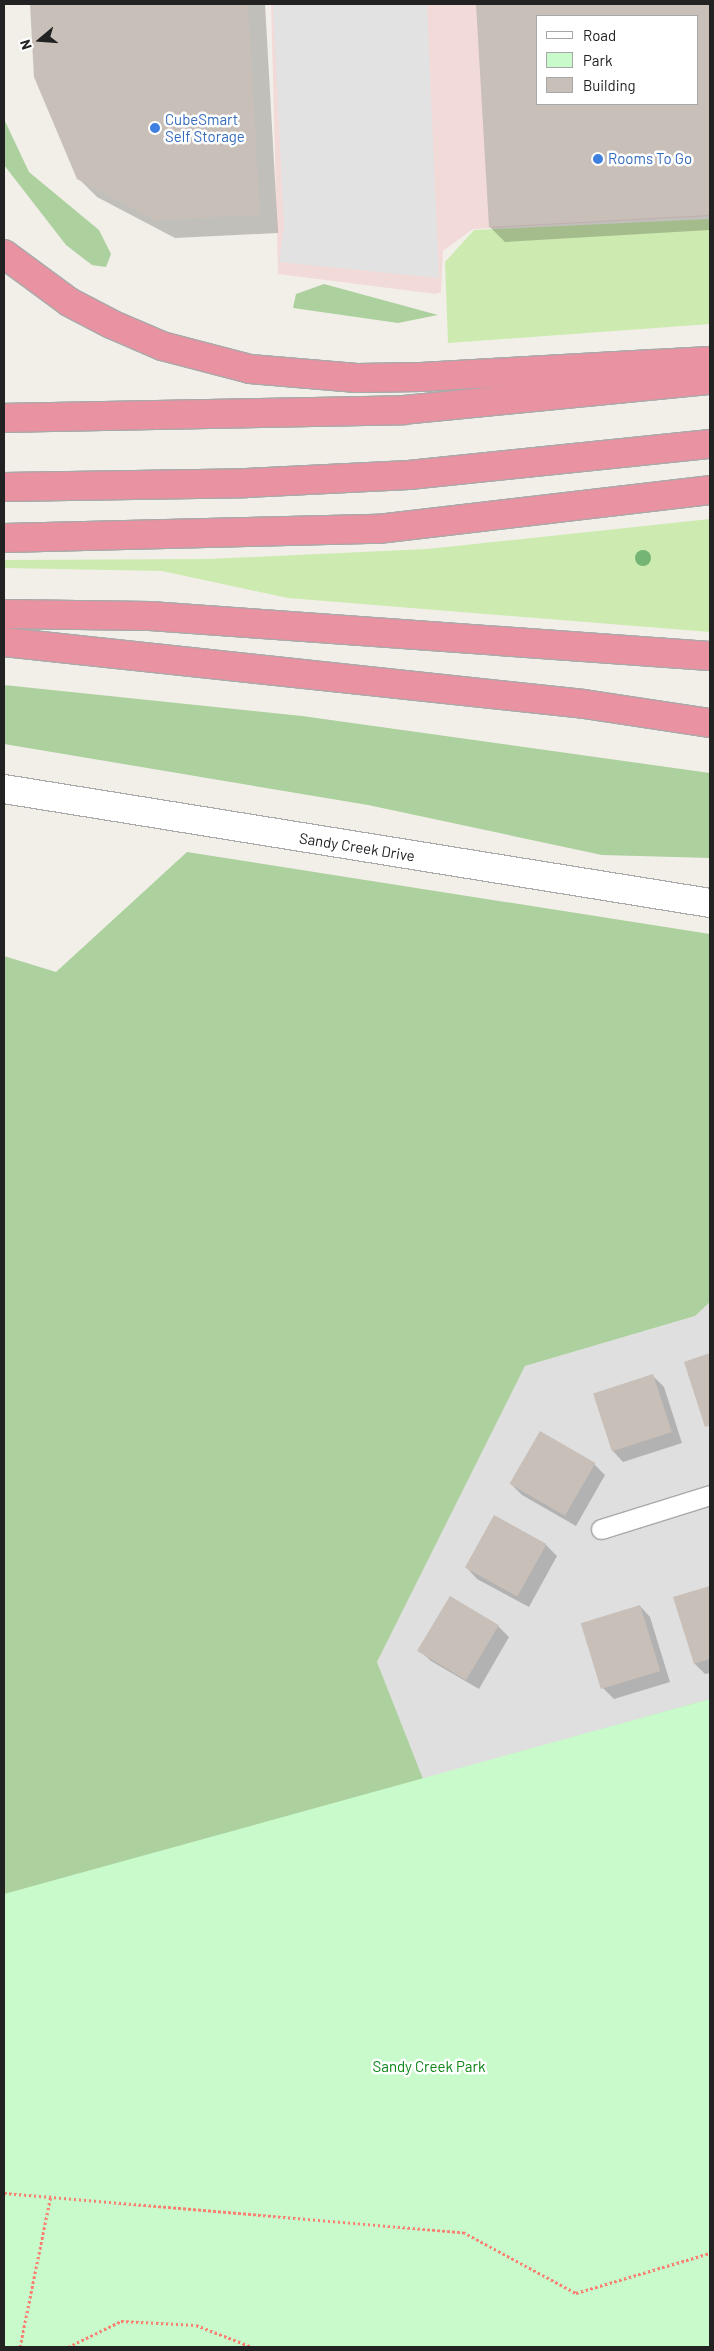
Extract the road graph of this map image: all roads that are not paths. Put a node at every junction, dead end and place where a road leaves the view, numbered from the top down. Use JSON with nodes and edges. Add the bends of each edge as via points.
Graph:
{"nodes":[{"id":1,"x":4,"y":254,"type":"edge"},
{"id":2,"x":710,"y":362,"type":"edge"},
{"id":3,"x":710,"y":380,"type":"edge"},
{"id":4,"x":4,"y":418,"type":"edge"},
{"id":5,"x":710,"y":444,"type":"edge"},
{"id":6,"x":4,"y":488,"type":"edge"},
{"id":7,"x":710,"y":490,"type":"edge"},
{"id":8,"x":4,"y":538,"type":"edge"},
{"id":9,"x":4,"y":614,"type":"edge"},
{"id":10,"x":4,"y":642,"type":"edge"},
{"id":11,"x":710,"y":656,"type":"edge"},
{"id":12,"x":710,"y":723,"type":"edge"},
{"id":13,"x":4,"y":789,"type":"edge"},
{"id":14,"x":710,"y":903,"type":"edge"},
{"id":15,"x":710,"y":1495,"type":"edge"},
{"id":16,"x":601,"y":1529,"type":"dead end"}],
"edges":[{"from":1,"to":2,"type":"highway","via":[[70,302],[111,324],[162,346],[250,369],[357,378]]},
{"from":3,"to":4,"type":"highway","via":[[403,410]]},
{"from":5,"to":6,"type":"highway","via":[[410,475],[246,483]]},
{"from":7,"to":8,"type":"highway","via":[[378,529]]},
{"from":9,"to":11,"type":"highway","via":[[150,616]]},
{"from":10,"to":12,"type":"highway","via":[[574,703]]},
{"from":13,"to":14,"type":"street","name":"Sandy Creek Drive"},
{"from":15,"to":16,"type":"lane"}]}
